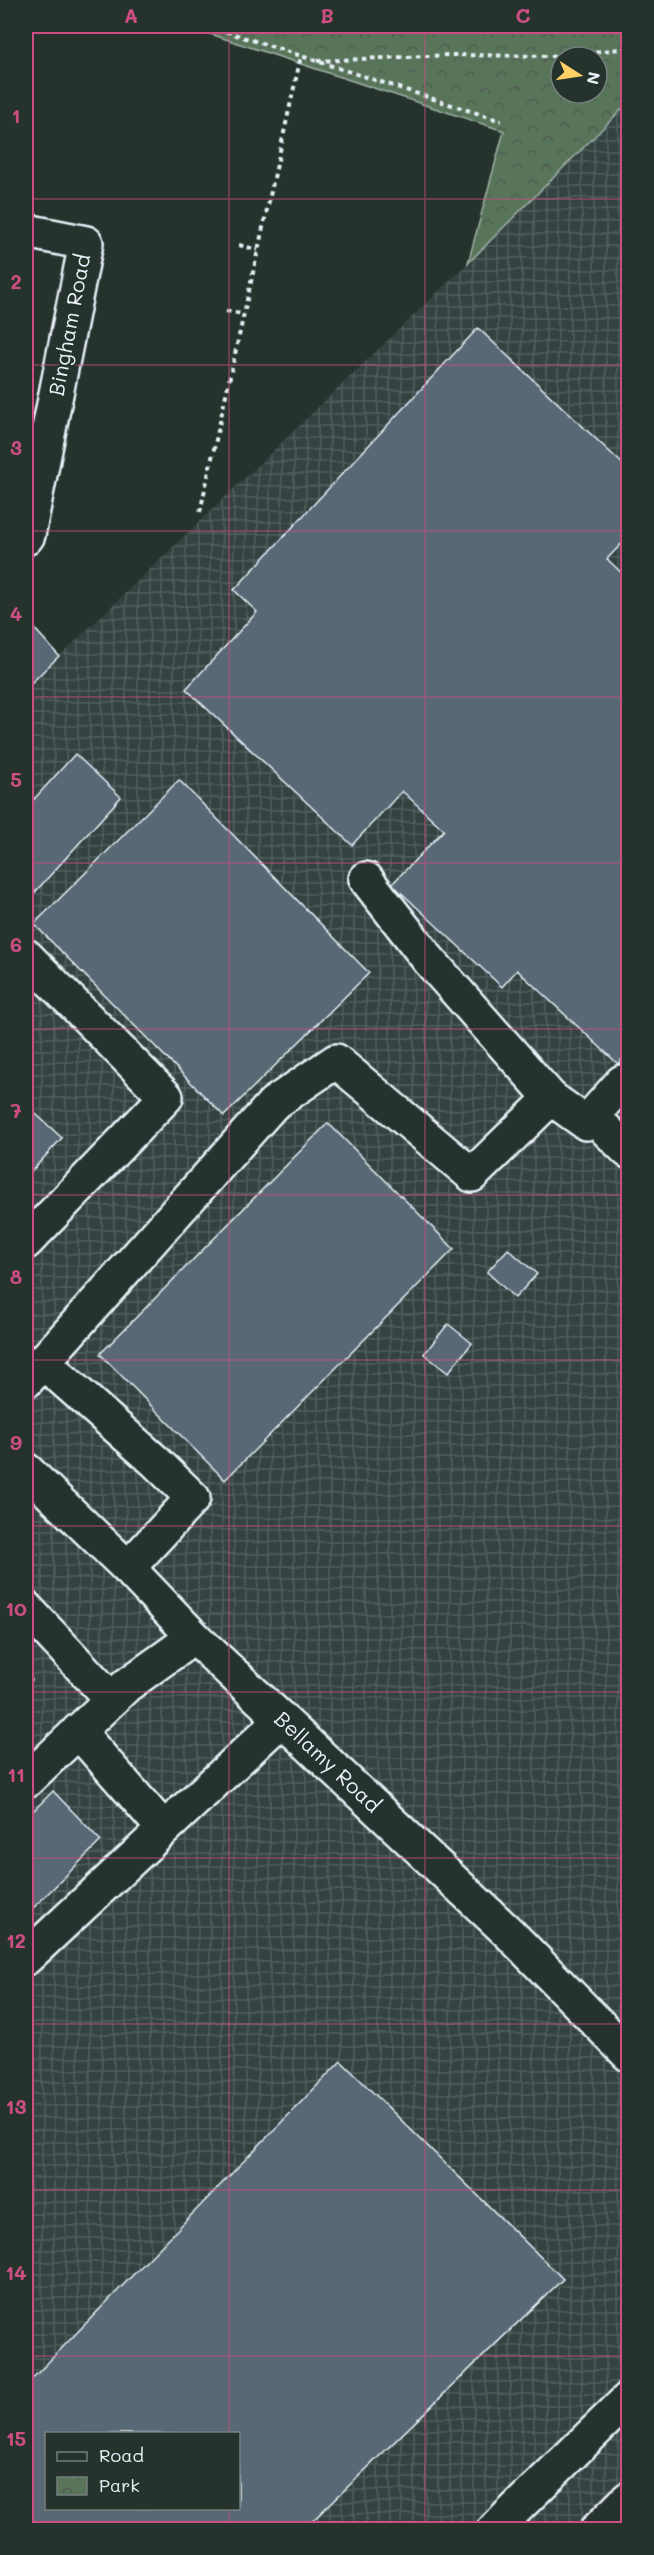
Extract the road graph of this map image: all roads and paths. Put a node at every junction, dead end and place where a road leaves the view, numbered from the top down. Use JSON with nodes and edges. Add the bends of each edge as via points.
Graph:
{"nodes":[{"id":1,"x":209,"y":26,"type":"edge"},
{"id":2,"x":628,"y":48,"type":"edge"},
{"id":3,"x":302,"y":56,"type":"junction"},
{"id":4,"x":317,"y":61,"type":"junction"},
{"id":5,"x":501,"y":122,"type":"dead end"},
{"id":6,"x":26,"y":231,"type":"edge"},
{"id":7,"x":239,"y":245,"type":"dead end"},
{"id":8,"x":258,"y":250,"type":"junction"},
{"id":9,"x":226,"y":311,"type":"dead end"},
{"id":10,"x":244,"y":314,"type":"junction"},
{"id":11,"x":200,"y":512,"type":"dead end"},
{"id":12,"x":26,"y":538,"type":"edge"},
{"id":13,"x":366,"y":879,"type":"dead end"},
{"id":14,"x":26,"y":956,"type":"edge"},
{"id":15,"x":628,"y":1088,"type":"edge"},
{"id":16,"x":551,"y":1098,"type":"junction"},
{"id":17,"x":592,"y":1116,"type":"junction"},
{"id":18,"x":628,"y":1151,"type":"edge"},
{"id":19,"x":26,"y":1242,"type":"edge"},
{"id":20,"x":34,"y":1371,"type":"edge"},
{"id":21,"x":26,"y":1470,"type":"edge"},
{"id":22,"x":128,"y":1568,"type":"junction"},
{"id":23,"x":26,"y":1608,"type":"edge"},
{"id":24,"x":194,"y":1637,"type":"junction"},
{"id":25,"x":111,"y":1699,"type":"junction"},
{"id":26,"x":282,"y":1719,"type":"junction"},
{"id":27,"x":78,"y":1731,"type":"junction"},
{"id":28,"x":26,"y":1782,"type":"edge"},
{"id":29,"x":163,"y":1828,"type":"junction"},
{"id":30,"x":26,"y":1958,"type":"edge"},
{"id":31,"x":628,"y":2054,"type":"edge"},
{"id":32,"x":628,"y":2399,"type":"edge"},
{"id":33,"x":628,"y":2499,"type":"edge"},
{"id":34,"x":494,"y":2529,"type":"edge"},
{"id":35,"x":597,"y":2529,"type":"edge"}],
"edges":[{"from":1,"to":3,"type":"path"},
{"from":2,"to":4,"type":"path","via":[[558,56],[450,55]]},
{"from":3,"to":4,"type":"path"},
{"from":3,"to":8,"type":"path"},
{"from":4,"to":5,"type":"path"},
{"from":6,"to":12,"type":"street","name":"Bingham Road","via":[[86,243]]},
{"from":7,"to":8,"type":"path"},
{"from":8,"to":10,"type":"path"},
{"from":9,"to":10,"type":"path"},
{"from":10,"to":11,"type":"path"},
{"from":13,"to":16,"type":"street","via":[[428,959]]},
{"from":14,"to":19,"type":"street","via":[[166,1097]]},
{"from":15,"to":17,"type":"street","via":[[622,1082]]},
{"from":16,"to":17,"type":"street","via":[[586,1123]]},
{"from":16,"to":20,"type":"street","via":[[472,1175],[336,1061],[273,1104]]},
{"from":17,"to":18,"type":"street"},
{"from":20,"to":22,"type":"street","via":[[155,1461],[193,1498]]},
{"from":21,"to":22,"type":"street","name":"Bellamy Road"},
{"from":22,"to":24,"type":"street","name":"Bellamy Road"},
{"from":23,"to":25,"type":"street"},
{"from":24,"to":25,"type":"street"},
{"from":24,"to":26,"type":"street","name":"Bellamy Road"},
{"from":25,"to":27,"type":"street"},
{"from":26,"to":29,"type":"street"},
{"from":26,"to":31,"type":"street","name":"Bellamy Road","via":[[510,1935]]},
{"from":27,"to":28,"type":"street"},
{"from":27,"to":29,"type":"street"},
{"from":29,"to":30,"type":"street"},
{"from":32,"to":34,"type":"street"},
{"from":33,"to":35,"type":"street"}]}
